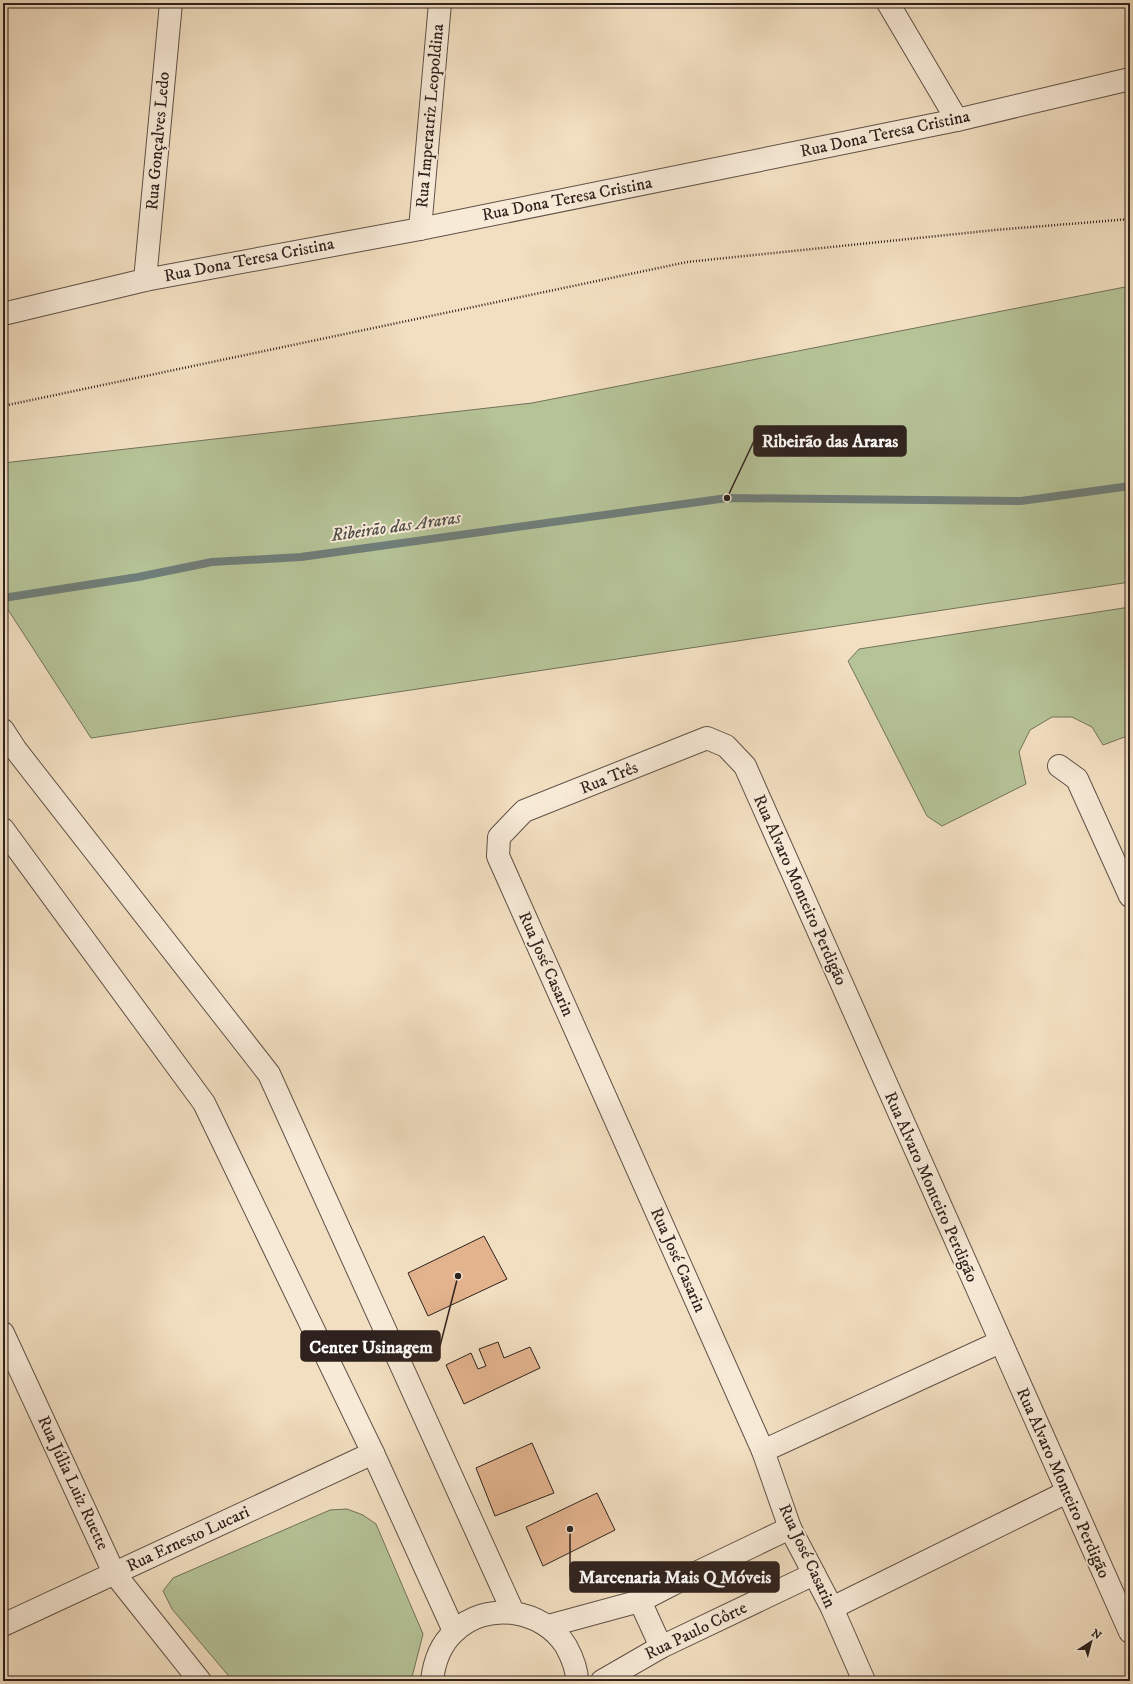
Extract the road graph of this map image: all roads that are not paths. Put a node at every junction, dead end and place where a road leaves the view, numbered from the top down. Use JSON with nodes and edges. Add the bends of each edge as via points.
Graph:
{"nodes":[{"id":1,"x":171,"y":3,"type":"edge"},
{"id":2,"x":440,"y":3,"type":"edge"},
{"id":3,"x":888,"y":3,"type":"edge"},
{"id":4,"x":1130,"y":78,"type":"edge"},
{"id":5,"x":957,"y":120,"type":"junction"},
{"id":6,"x":420,"y":228,"type":"junction"},
{"id":7,"x":144,"y":280,"type":"junction"},
{"id":8,"x":3,"y":314,"type":"edge"},
{"id":9,"x":3,"y":730,"type":"edge"},
{"id":10,"x":726,"y":746,"type":"joint"},
{"id":11,"x":1060,"y":766,"type":"dead end"},
{"id":12,"x":3,"y":829,"type":"edge"},
{"id":13,"x":499,"y":837,"type":"joint"},
{"id":14,"x":1130,"y":896,"type":"edge"},
{"id":15,"x":3,"y":1333,"type":"edge"},
{"id":16,"x":1000,"y":1342,"type":"junction"},
{"id":17,"x":763,"y":1451,"type":"junction"},
{"id":18,"x":373,"y":1453,"type":"junction"},
{"id":19,"x":1067,"y":1492,"type":"junction"},
{"id":20,"x":790,"y":1528,"type":"junction"},
{"id":21,"x":114,"y":1573,"type":"junction"},
{"id":22,"x":814,"y":1574,"type":"junction"},
{"id":23,"x":640,"y":1601,"type":"junction"},
{"id":24,"x":832,"y":1608,"type":"junction"},
{"id":25,"x":513,"y":1612,"type":"junction"},
{"id":26,"x":3,"y":1625,"type":"edge"},
{"id":27,"x":548,"y":1626,"type":"junction"},
{"id":28,"x":454,"y":1631,"type":"junction"},
{"id":29,"x":1130,"y":1632,"type":"edge"},
{"id":30,"x":661,"y":1647,"type":"junction"},
{"id":31,"x":200,"y":1681,"type":"edge"},
{"id":32,"x":432,"y":1681,"type":"edge"},
{"id":33,"x":577,"y":1681,"type":"edge"},
{"id":34,"x":602,"y":1681,"type":"edge"},
{"id":35,"x":864,"y":1681,"type":"edge"}],
"edges":[{"from":1,"to":7,"type":"street","name":"Rua Gonçalves Ledo"},
{"from":2,"to":6,"type":"street","name":"Rua Imperatriz Leopoldina"},
{"from":3,"to":5,"type":"street"},
{"from":4,"to":5,"type":"street","name":"Rua Dona Teresa Cristina"},
{"from":5,"to":6,"type":"street","name":"Rua Dona Teresa Cristina"},
{"from":6,"to":7,"type":"street","name":"Rua Dona Teresa Cristina"},
{"from":7,"to":8,"type":"street","name":"Rua Dona Teresa Cristina"},
{"from":9,"to":25,"type":"street","via":[[269,1074]]},
{"from":10,"to":13,"type":"street","name":"Rua Três","via":[[707,738],[524,811]]},
{"from":10,"to":16,"type":"street","name":"Rua Alvaro Monteiro Perdigão","via":[[745,766]]},
{"from":11,"to":14,"type":"street","via":[[1077,779]]},
{"from":12,"to":18,"type":"street","via":[[204,1103]]},
{"from":13,"to":17,"type":"street","name":"Rua José Casarin","via":[[498,856]]},
{"from":15,"to":21,"type":"street","name":"Rua Júlia Luiz Ruette"},
{"from":16,"to":17,"type":"street"},
{"from":16,"to":19,"type":"street","name":"Rua Alvaro Monteiro Perdigão"},
{"from":17,"to":20,"type":"street","name":"Rua José Casarin"},
{"from":18,"to":21,"type":"street","name":"Rua Ernesto Lucari"},
{"from":18,"to":28,"type":"street"},
{"from":19,"to":24,"type":"street"},
{"from":19,"to":29,"type":"street","name":"Rua Alvaro Monteiro Perdigão"},
{"from":20,"to":22,"type":"street","name":"Rua José Casarin"},
{"from":20,"to":23,"type":"street"},
{"from":21,"to":26,"type":"street","name":"Rua Ernesto Lucari"},
{"from":21,"to":31,"type":"street","name":"Rua Júlia Luiz Ruette"},
{"from":22,"to":24,"type":"street","name":"Rua José Casarin"},
{"from":22,"to":30,"type":"street","name":"Rua Paulo Côrte"},
{"from":23,"to":27,"type":"street"},
{"from":23,"to":30,"type":"street"},
{"from":24,"to":35,"type":"street","name":"Rua José Casarin"},
{"from":25,"to":27,"type":"street","via":[[531,1617]]},
{"from":25,"to":28,"type":"street","via":[[492,1613],[472,1619]]},
{"from":27,"to":33,"type":"street","via":[[562,1639],[572,1656]]},
{"from":28,"to":32,"type":"street","via":[[442,1646],[434,1665]]},
{"from":30,"to":34,"type":"street","name":"Rua Paulo Côrte"}]}
